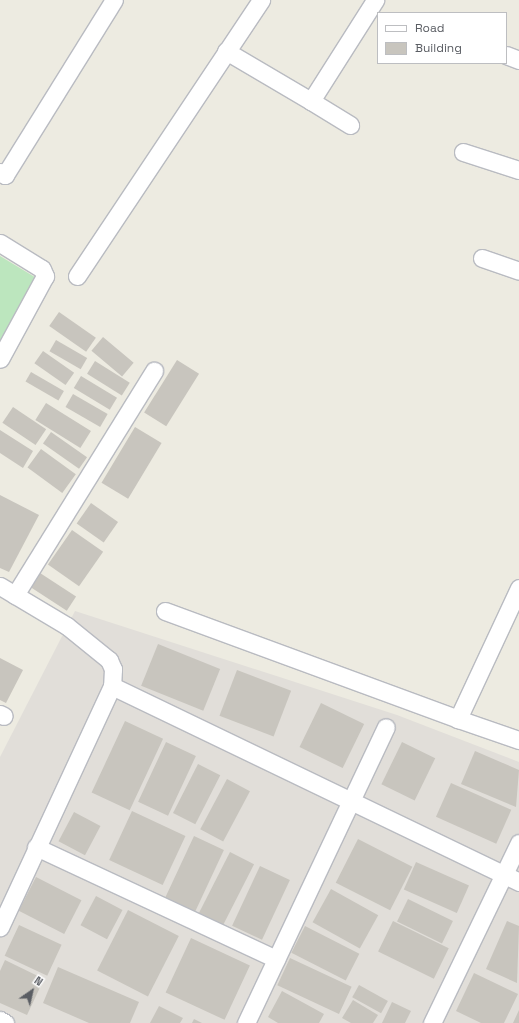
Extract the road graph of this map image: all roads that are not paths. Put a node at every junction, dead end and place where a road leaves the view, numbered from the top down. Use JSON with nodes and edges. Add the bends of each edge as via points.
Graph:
{"nodes":[{"id":1,"x":114,"y":0,"type":"edge"},
{"id":2,"x":261,"y":0,"type":"edge"},
{"id":3,"x":375,"y":0,"type":"edge"},
{"id":4,"x":226,"y":51,"type":"junction"},
{"id":5,"x":507,"y":55,"type":"edge"},
{"id":6,"x":519,"y":60,"type":"edge"},
{"id":7,"x":311,"y":101,"type":"junction"},
{"id":8,"x":350,"y":125,"type":"dead end"},
{"id":9,"x":463,"y":152,"type":"dead end"},
{"id":10,"x":519,"y":170,"type":"edge"},
{"id":11,"x":0,"y":172,"type":"edge"},
{"id":12,"x":0,"y":243,"type":"edge"},
{"id":13,"x":482,"y":258,"type":"dead end"},
{"id":14,"x":519,"y":270,"type":"edge"},
{"id":15,"x":77,"y":276,"type":"dead end"},
{"id":16,"x":0,"y":360,"type":"edge"},
{"id":17,"x":154,"y":371,"type":"dead end"},
{"id":18,"x":0,"y":586,"type":"edge"},
{"id":19,"x":519,"y":588,"type":"edge"},
{"id":20,"x":15,"y":595,"type":"junction"},
{"id":21,"x":165,"y":611,"type":"dead end"},
{"id":22,"x":112,"y":686,"type":"junction"},
{"id":23,"x":458,"y":720,"type":"junction"},
{"id":24,"x":386,"y":727,"type":"dead end"},
{"id":25,"x":519,"y":740,"type":"edge"},
{"id":26,"x":351,"y":800,"type":"junction"},
{"id":27,"x":519,"y":843,"type":"edge"},
{"id":28,"x":36,"y":847,"type":"junction"},
{"id":29,"x":503,"y":875,"type":"junction"},
{"id":30,"x":519,"y":882,"type":"edge"},
{"id":31,"x":0,"y":927,"type":"edge"},
{"id":32,"x":276,"y":959,"type":"junction"},
{"id":33,"x":0,"y":1020,"type":"edge"},
{"id":34,"x":5,"y":1023,"type":"edge"},
{"id":35,"x":246,"y":1023,"type":"edge"},
{"id":36,"x":432,"y":1023,"type":"edge"}],
"edges":[{"from":1,"to":11,"type":"street","via":[[5,175]]},
{"from":2,"to":4,"type":"street"},
{"from":3,"to":7,"type":"street"},
{"from":4,"to":7,"type":"street"},
{"from":4,"to":15,"type":"street"},
{"from":5,"to":6,"type":"street"},
{"from":7,"to":8,"type":"street"},
{"from":9,"to":10,"type":"street"},
{"from":12,"to":16,"type":"street","via":[[42,269],[45,276]]},
{"from":13,"to":14,"type":"street"},
{"from":17,"to":20,"type":"street"},
{"from":18,"to":20,"type":"street"},
{"from":19,"to":23,"type":"street"},
{"from":20,"to":22,"type":"street","via":[[67,626],[109,660]]},
{"from":21,"to":23,"type":"street"},
{"from":22,"to":26,"type":"street"},
{"from":22,"to":28,"type":"street"},
{"from":23,"to":25,"type":"street"},
{"from":24,"to":26,"type":"street"},
{"from":26,"to":29,"type":"street"},
{"from":26,"to":32,"type":"street"},
{"from":27,"to":29,"type":"street"},
{"from":28,"to":31,"type":"street"},
{"from":28,"to":32,"type":"street"},
{"from":29,"to":30,"type":"street"},
{"from":29,"to":36,"type":"street"},
{"from":32,"to":35,"type":"street"},
{"from":33,"to":34,"type":"street"}]}
